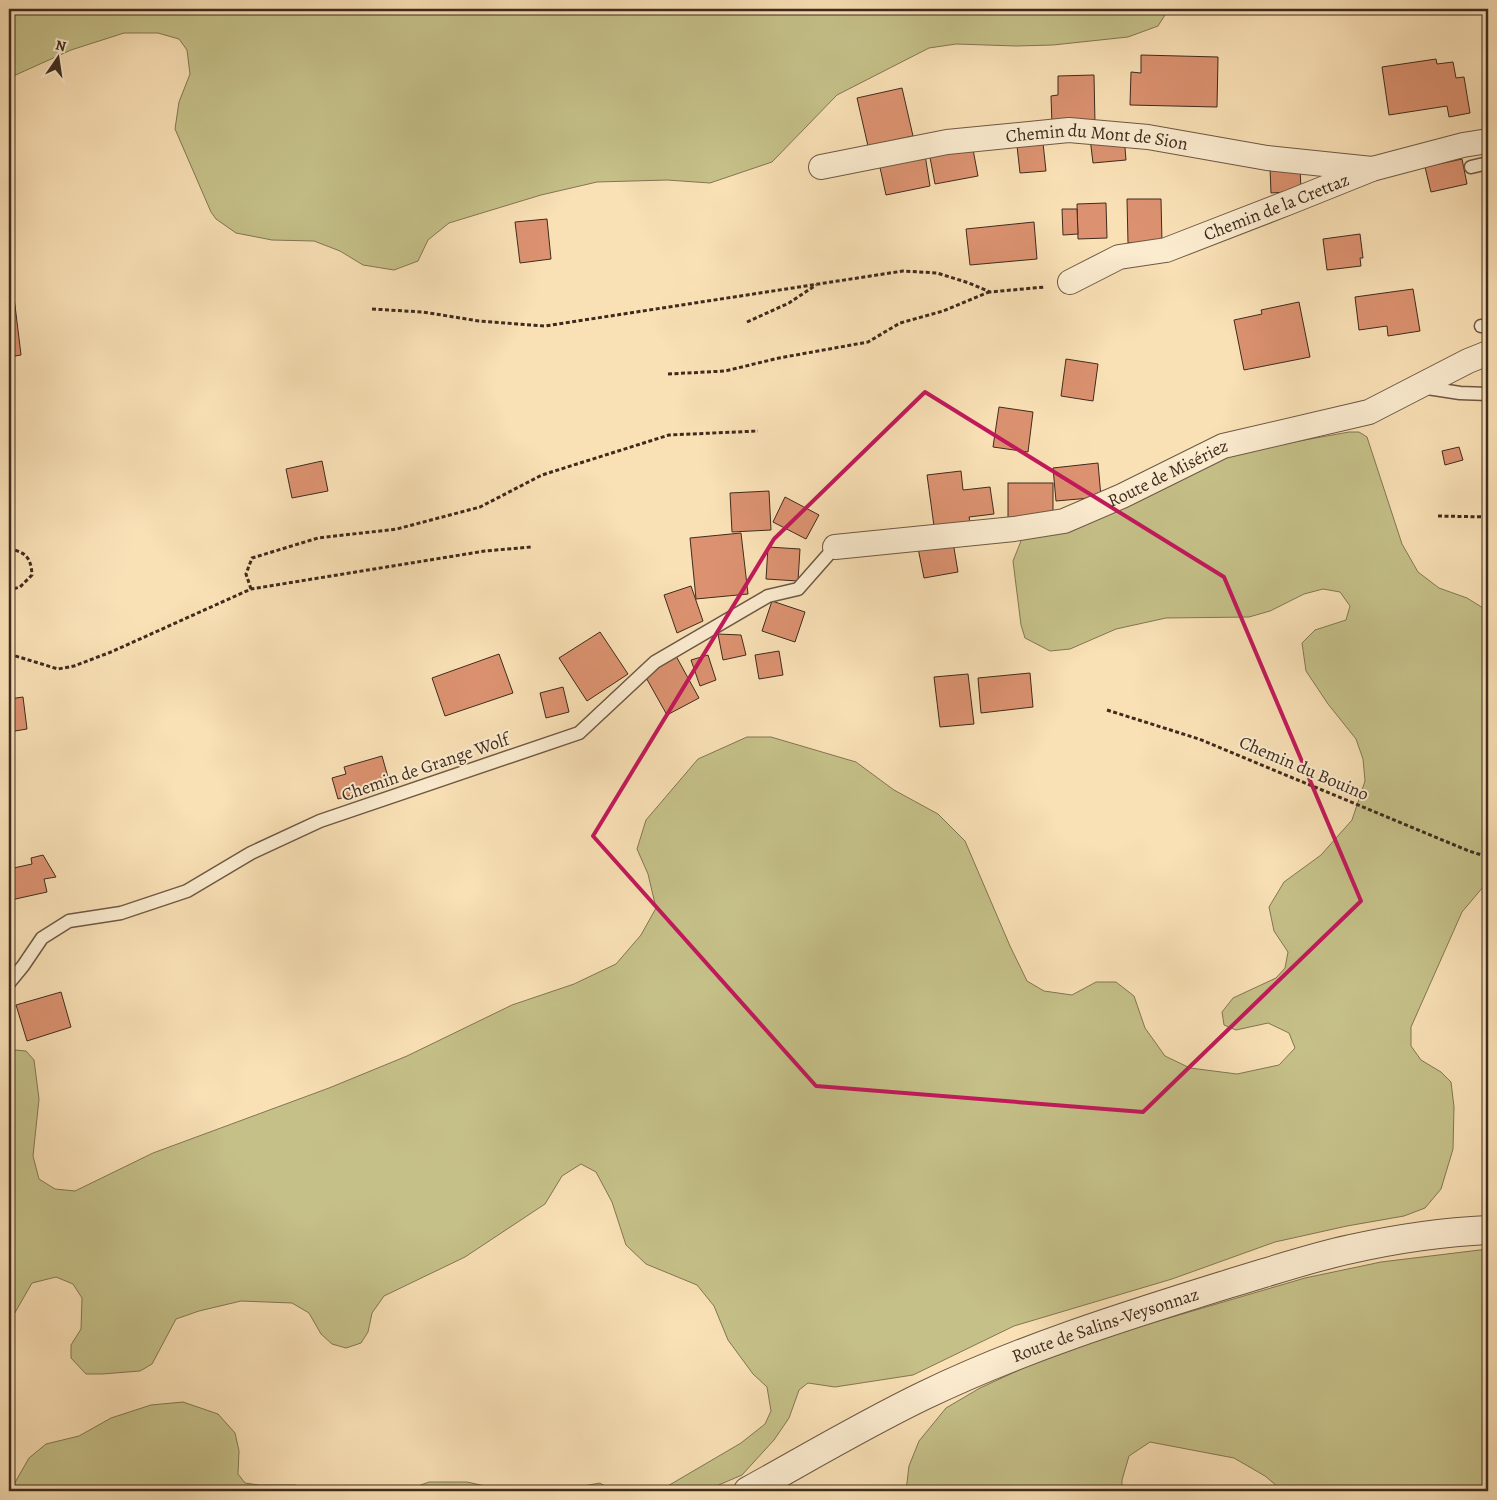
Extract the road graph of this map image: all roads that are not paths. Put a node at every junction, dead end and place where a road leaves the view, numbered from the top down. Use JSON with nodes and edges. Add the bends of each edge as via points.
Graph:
{"nodes":[{"id":1,"x":1488,"y":142,"type":"edge"},
{"id":2,"x":1488,"y":163,"type":"edge"},
{"id":3,"x":821,"y":167,"type":"dead end"},
{"id":4,"x":1471,"y":167,"type":"dead end"},
{"id":5,"x":1372,"y":169,"type":"junction"},
{"id":6,"x":1070,"y":282,"type":"road end"},
{"id":7,"x":1488,"y":353,"type":"edge"},
{"id":8,"x":1419,"y":387,"type":"junction"},
{"id":9,"x":1488,"y":394,"type":"edge"},
{"id":10,"x":834,"y":547,"type":"joint"},
{"id":11,"x":9,"y":983,"type":"edge"},
{"id":12,"x":1488,"y":1230,"type":"edge"},
{"id":13,"x":748,"y":1491,"type":"edge"}],
"edges":[{"from":1,"to":5,"type":"street","name":"Chemin de la Crettaz","via":[[1463,145]]},
{"from":2,"to":4,"type":"lane"},
{"from":3,"to":5,"type":"street","name":"Chemin du Mont de Sion","via":[[947,142],[1069,130],[1148,137],[1267,158]]},
{"from":5,"to":6,"type":"street","name":"Chemin de la Crettaz","via":[[1166,250],[1119,257]]},
{"from":7,"to":8,"type":"street","name":"Route de Misériez"},
{"from":8,"to":9,"type":"lane"},
{"from":8,"to":10,"type":"street","name":"Route de Misériez","via":[[1369,412],[1223,446],[1064,521]]},
{"from":10,"to":11,"type":"lane","name":"Chemin de Grange Wolf","via":[[798,589],[768,596],[655,662],[579,733],[320,821],[251,853],[187,891],[121,914],[69,921],[42,938]]},
{"from":12,"to":13,"type":"street","name":"Route de Salins-Veysonnaz","via":[[1400,1240],[1342,1251],[1189,1296],[1037,1347],[924,1396]]}]}
